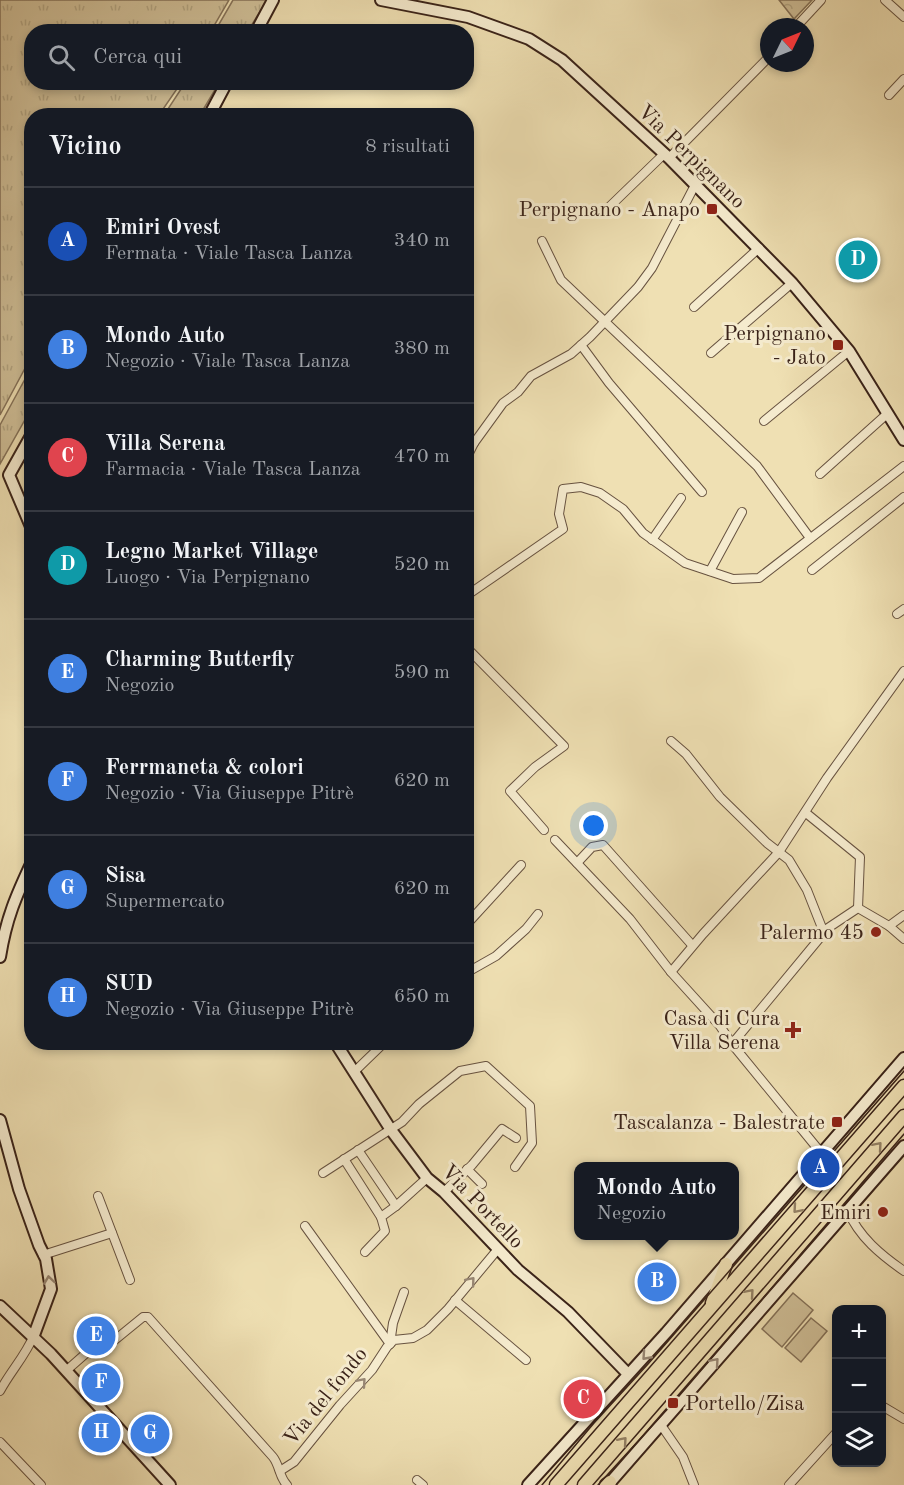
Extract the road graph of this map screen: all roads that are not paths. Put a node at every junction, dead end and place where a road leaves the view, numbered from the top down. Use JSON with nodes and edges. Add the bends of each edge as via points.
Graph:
{"nodes":[{"id":1,"x":273,"y":0,"type":"edge"},
{"id":2,"x":381,"y":0,"type":"edge"},
{"id":3,"x":821,"y":0,"type":"edge"},
{"id":4,"x":885,"y":0,"type":"edge"},
{"id":5,"x":904,"y":17,"type":"edge"},
{"id":6,"x":804,"y":18,"type":"edge"},
{"id":7,"x":260,"y":24,"type":"edge"},
{"id":8,"x":760,"y":66,"type":"edge"},
{"id":9,"x":904,"y":79,"type":"edge"},
{"id":10,"x":223,"y":90,"type":"edge"},
{"id":11,"x":889,"y":95,"type":"dead end"},
{"id":12,"x":213,"y":108,"type":"edge"},
{"id":13,"x":666,"y":156,"type":"junction"},
{"id":14,"x":695,"y":185,"type":"junction"},
{"id":15,"x":604,"y":212,"type":"dead end"},
{"id":16,"x":542,"y":241,"type":"dead end"},
{"id":17,"x":759,"y":248,"type":"junction"},
{"id":18,"x":792,"y":283,"type":"junction"},
{"id":19,"x":694,"y":307,"type":"dead end"},
{"id":20,"x":605,"y":322,"type":"junction"},
{"id":21,"x":581,"y":345,"type":"junction"},
{"id":22,"x":849,"y":351,"type":"junction"},
{"id":23,"x":711,"y":353,"type":"dead end"},
{"id":24,"x":887,"y":414,"type":"junction"},
{"id":25,"x":764,"y":421,"type":"dead end"},
{"id":26,"x":474,"y":440,"type":"edge"},
{"id":27,"x":904,"y":440,"type":"edge"},
{"id":28,"x":24,"y":449,"type":"edge"},
{"id":29,"x":904,"y":466,"type":"edge"},
{"id":30,"x":820,"y":474,"type":"dead end"},
{"id":31,"x":702,"y":492,"type":"dead end"},
{"id":32,"x":904,"y":497,"type":"edge"},
{"id":33,"x":681,"y":498,"type":"dead end"},
{"id":34,"x":24,"y":511,"type":"edge"},
{"id":35,"x":742,"y":512,"type":"dead end"},
{"id":36,"x":810,"y":538,"type":"junction"},
{"id":37,"x":652,"y":540,"type":"junction"},
{"id":38,"x":812,"y":570,"type":"dead end"},
{"id":39,"x":710,"y":571,"type":"junction"},
{"id":40,"x":474,"y":591,"type":"edge"},
{"id":41,"x":474,"y":655,"type":"edge"},
{"id":42,"x":904,"y":671,"type":"edge"},
{"id":43,"x":671,"y":741,"type":"dead end"},
{"id":44,"x":806,"y":813,"type":"junction"},
{"id":45,"x":544,"y":830,"type":"dead end"},
{"id":46,"x":555,"y":840,"type":"dead end"},
{"id":47,"x":779,"y":852,"type":"junction"},
{"id":48,"x":577,"y":863,"type":"junction"},
{"id":49,"x":521,"y":865,"type":"dead end"},
{"id":50,"x":24,"y":879,"type":"edge"},
{"id":51,"x":858,"y":908,"type":"junction"},
{"id":52,"x":538,"y":914,"type":"dead end"},
{"id":53,"x":904,"y":915,"type":"edge"},
{"id":54,"x":474,"y":916,"type":"edge"},
{"id":55,"x":889,"y":926,"type":"junction"},
{"id":56,"x":824,"y":933,"type":"junction"},
{"id":57,"x":904,"y":939,"type":"edge"},
{"id":58,"x":693,"y":945,"type":"junction"},
{"id":59,"x":0,"y":957,"type":"edge"},
{"id":60,"x":474,"y":968,"type":"edge"},
{"id":61,"x":671,"y":972,"type":"junction"},
{"id":62,"x":732,"y":1044,"type":"junction"},
{"id":63,"x":340,"y":1050,"type":"edge"},
{"id":64,"x":377,"y":1050,"type":"edge"},
{"id":65,"x":904,"y":1058,"type":"edge"},
{"id":66,"x":354,"y":1072,"type":"junction"},
{"id":67,"x":904,"y":1086,"type":"edge"},
{"id":68,"x":904,"y":1116,"type":"edge"},
{"id":69,"x":0,"y":1120,"type":"edge"},
{"id":70,"x":391,"y":1130,"type":"junction"},
{"id":71,"x":516,"y":1138,"type":"dead end"},
{"id":72,"x":904,"y":1146,"type":"edge"},
{"id":73,"x":358,"y":1150,"type":"junction"},
{"id":74,"x":822,"y":1154,"type":"junction"},
{"id":75,"x":344,"y":1159,"type":"junction"},
{"id":76,"x":515,"y":1167,"type":"dead end"},
{"id":77,"x":467,"y":1169,"type":"junction"},
{"id":78,"x":323,"y":1173,"type":"dead end"},
{"id":79,"x":427,"y":1178,"type":"junction"},
{"id":80,"x":482,"y":1184,"type":"dead end"},
{"id":81,"x":446,"y":1190,"type":"junction"},
{"id":82,"x":98,"y":1196,"type":"dead end"},
{"id":83,"x":396,"y":1206,"type":"junction"},
{"id":84,"x":848,"y":1211,"type":"junction"},
{"id":85,"x":381,"y":1217,"type":"junction"},
{"id":86,"x":305,"y":1226,"type":"dead end"},
{"id":87,"x":112,"y":1233,"type":"junction"},
{"id":88,"x":498,"y":1249,"type":"junction"},
{"id":89,"x":365,"y":1252,"type":"dead end"},
{"id":90,"x":43,"y":1255,"type":"junction"},
{"id":91,"x":726,"y":1264,"type":"junction"},
{"id":92,"x":904,"y":1271,"type":"edge"},
{"id":93,"x":130,"y":1280,"type":"dead end"},
{"id":94,"x":404,"y":1292,"type":"dead end"},
{"id":95,"x":455,"y":1300,"type":"junction"},
{"id":96,"x":0,"y":1306,"type":"edge"},
{"id":97,"x":710,"y":1310,"type":"junction"},
{"id":98,"x":34,"y":1335,"type":"junction"},
{"id":99,"x":392,"y":1342,"type":"junction"},
{"id":100,"x":526,"y":1360,"type":"dead end"},
{"id":101,"x":67,"y":1370,"type":"junction"},
{"id":102,"x":628,"y":1374,"type":"junction"},
{"id":103,"x":0,"y":1391,"type":"edge"},
{"id":104,"x":886,"y":1408,"type":"edge"},
{"id":105,"x":904,"y":1419,"type":"edge"},
{"id":106,"x":661,"y":1425,"type":"junction"},
{"id":107,"x":832,"y":1438,"type":"edge"},
{"id":108,"x":0,"y":1442,"type":"edge"},
{"id":109,"x":280,"y":1471,"type":"junction"},
{"id":110,"x":608,"y":1484,"type":"edge"},
{"id":111,"x":41,"y":1485,"type":"edge"},
{"id":112,"x":170,"y":1485,"type":"edge"},
{"id":113,"x":287,"y":1485,"type":"edge"},
{"id":114,"x":528,"y":1485,"type":"edge"},
{"id":115,"x":556,"y":1485,"type":"edge"},
{"id":116,"x":584,"y":1485,"type":"edge"},
{"id":117,"x":694,"y":1485,"type":"edge"},
{"id":118,"x":789,"y":1485,"type":"edge"}],
"edges":[{"from":1,"to":7,"type":"street"},
{"from":2,"to":13,"type":"street","name":"Via Perpignano","via":[[468,17],[529,39],[562,60]]},
{"from":3,"to":6,"type":"street"},
{"from":4,"to":5,"type":"street"},
{"from":8,"to":13,"type":"street"},
{"from":9,"to":11,"type":"street"},
{"from":10,"to":12,"type":"street"},
{"from":13,"to":14,"type":"street","name":"Via Perpignano"},
{"from":13,"to":15,"type":"street"},
{"from":14,"to":17,"type":"street","name":"Via Perpignano"},
{"from":14,"to":20,"type":"street","via":[[652,268]]},
{"from":16,"to":20,"type":"street","via":[[561,280]]},
{"from":17,"to":18,"type":"street","name":"Via Perpignano"},
{"from":17,"to":19,"type":"street"},
{"from":18,"to":22,"type":"street","name":"Via Perpignano"},
{"from":18,"to":23,"type":"street"},
{"from":20,"to":21,"type":"street"},
{"from":20,"to":36,"type":"street","via":[[757,466]]},
{"from":21,"to":26,"type":"street","via":[[531,376]]},
{"from":21,"to":31,"type":"street"},
{"from":22,"to":24,"type":"street","name":"Via Perpignano"},
{"from":22,"to":25,"type":"street"},
{"from":24,"to":27,"type":"street","name":"Via Perpignano"},
{"from":24,"to":30,"type":"street"},
{"from":28,"to":34,"type":"street","via":[[9,476]]},
{"from":29,"to":36,"type":"street"},
{"from":32,"to":38,"type":"street"},
{"from":33,"to":37,"type":"street"},
{"from":35,"to":39,"type":"street"},
{"from":36,"to":39,"type":"street","via":[[759,578],[734,579]]},
{"from":37,"to":39,"type":"street","via":[[685,563]]},
{"from":37,"to":40,"type":"street","via":[[623,509],[600,493],[581,487],[563,489],[559,514],[563,530]]},
{"from":41,"to":45,"type":"street","via":[[564,746],[510,791]]},
{"from":42,"to":44,"type":"street"},
{"from":43,"to":47,"type":"street","via":[[720,797]]},
{"from":44,"to":47,"type":"street"},
{"from":44,"to":51,"type":"street","via":[[860,857]]},
{"from":46,"to":48,"type":"street"},
{"from":47,"to":56,"type":"street","via":[[789,860],[807,890]]},
{"from":47,"to":58,"type":"street"},
{"from":48,"to":58,"type":"street","via":[[592,847],[603,845]]},
{"from":48,"to":61,"type":"street","via":[[630,919]]},
{"from":49,"to":54,"type":"street"},
{"from":50,"to":59,"type":"street","via":[[4,927]]},
{"from":51,"to":55,"type":"street"},
{"from":51,"to":56,"type":"street"},
{"from":52,"to":60,"type":"street","via":[[496,956]]},
{"from":53,"to":55,"type":"street"},
{"from":55,"to":57,"type":"street"},
{"from":56,"to":62,"type":"street"},
{"from":58,"to":61,"type":"street"},
{"from":61,"to":62,"type":"street"},
{"from":62,"to":74,"type":"street"},
{"from":63,"to":66,"type":"street","name":"Via Portello"},
{"from":64,"to":66,"type":"street"},
{"from":65,"to":74,"type":"street"},
{"from":66,"to":70,"type":"street","name":"Via Portello"},
{"from":67,"to":97,"type":"main road","one_way":true},
{"from":116,"to":68,"type":"main road","one_way":true},
{"from":69,"to":90,"type":"street"},
{"from":70,"to":73,"type":"street"},
{"from":70,"to":76,"type":"street","via":[[460,1071],[486,1066],[530,1106],[532,1143]]},
{"from":70,"to":79,"type":"street","name":"Via Portello"},
{"from":71,"to":77,"type":"street","via":[[502,1129]]},
{"from":72,"to":84,"type":"street"},
{"from":73,"to":75,"type":"street"},
{"from":73,"to":83,"type":"street"},
{"from":74,"to":91,"type":"street"},
{"from":75,"to":78,"type":"street"},
{"from":75,"to":85,"type":"street"},
{"from":77,"to":80,"type":"street"},
{"from":77,"to":81,"type":"street"},
{"from":79,"to":81,"type":"street","name":"Via Portello"},
{"from":79,"to":83,"type":"street"},
{"from":81,"to":88,"type":"street","name":"Via Portello"},
{"from":82,"to":87,"type":"street"},
{"from":83,"to":85,"type":"street"},
{"from":84,"to":92,"type":"street","via":[[857,1229]]},
{"from":106,"to":84,"type":"street","one_way":true},
{"from":85,"to":89,"type":"street","via":[[385,1231]]},
{"from":86,"to":99,"type":"street"},
{"from":87,"to":90,"type":"street"},
{"from":87,"to":93,"type":"street"},
{"from":95,"to":88,"type":"street","one_way":true},
{"from":88,"to":102,"type":"street","name":"Via Portello","via":[[568,1312]]},
{"from":98,"to":90,"type":"street","one_way":true,"via":[[51,1289]]},
{"from":91,"to":97,"type":"main road"},
{"from":91,"to":102,"type":"street","one_way":true},
{"from":94,"to":99,"type":"street","via":[[393,1323]]},
{"from":95,"to":99,"type":"street","via":[[427,1330],[413,1338]]},
{"from":95,"to":100,"type":"street"},
{"from":96,"to":98,"type":"street"},
{"from":97,"to":115,"type":"main road"},
{"from":98,"to":101,"type":"street"},
{"from":98,"to":103,"type":"street"},
{"from":109,"to":99,"type":"street","name":"Via del fondo","one_way":true,"via":[[294,1462]]},
{"from":101,"to":109,"type":"street","via":[[92,1348],[105,1348],[146,1316],[273,1457]]},
{"from":101,"to":112,"type":"street"},
{"from":102,"to":114,"type":"street"},
{"from":104,"to":105,"type":"street"},
{"from":106,"to":110,"type":"street"},
{"from":106,"to":117,"type":"street","via":[[683,1457]]},
{"from":107,"to":118,"type":"street"},
{"from":108,"to":111,"type":"street"},
{"from":109,"to":113,"type":"street"}]}
